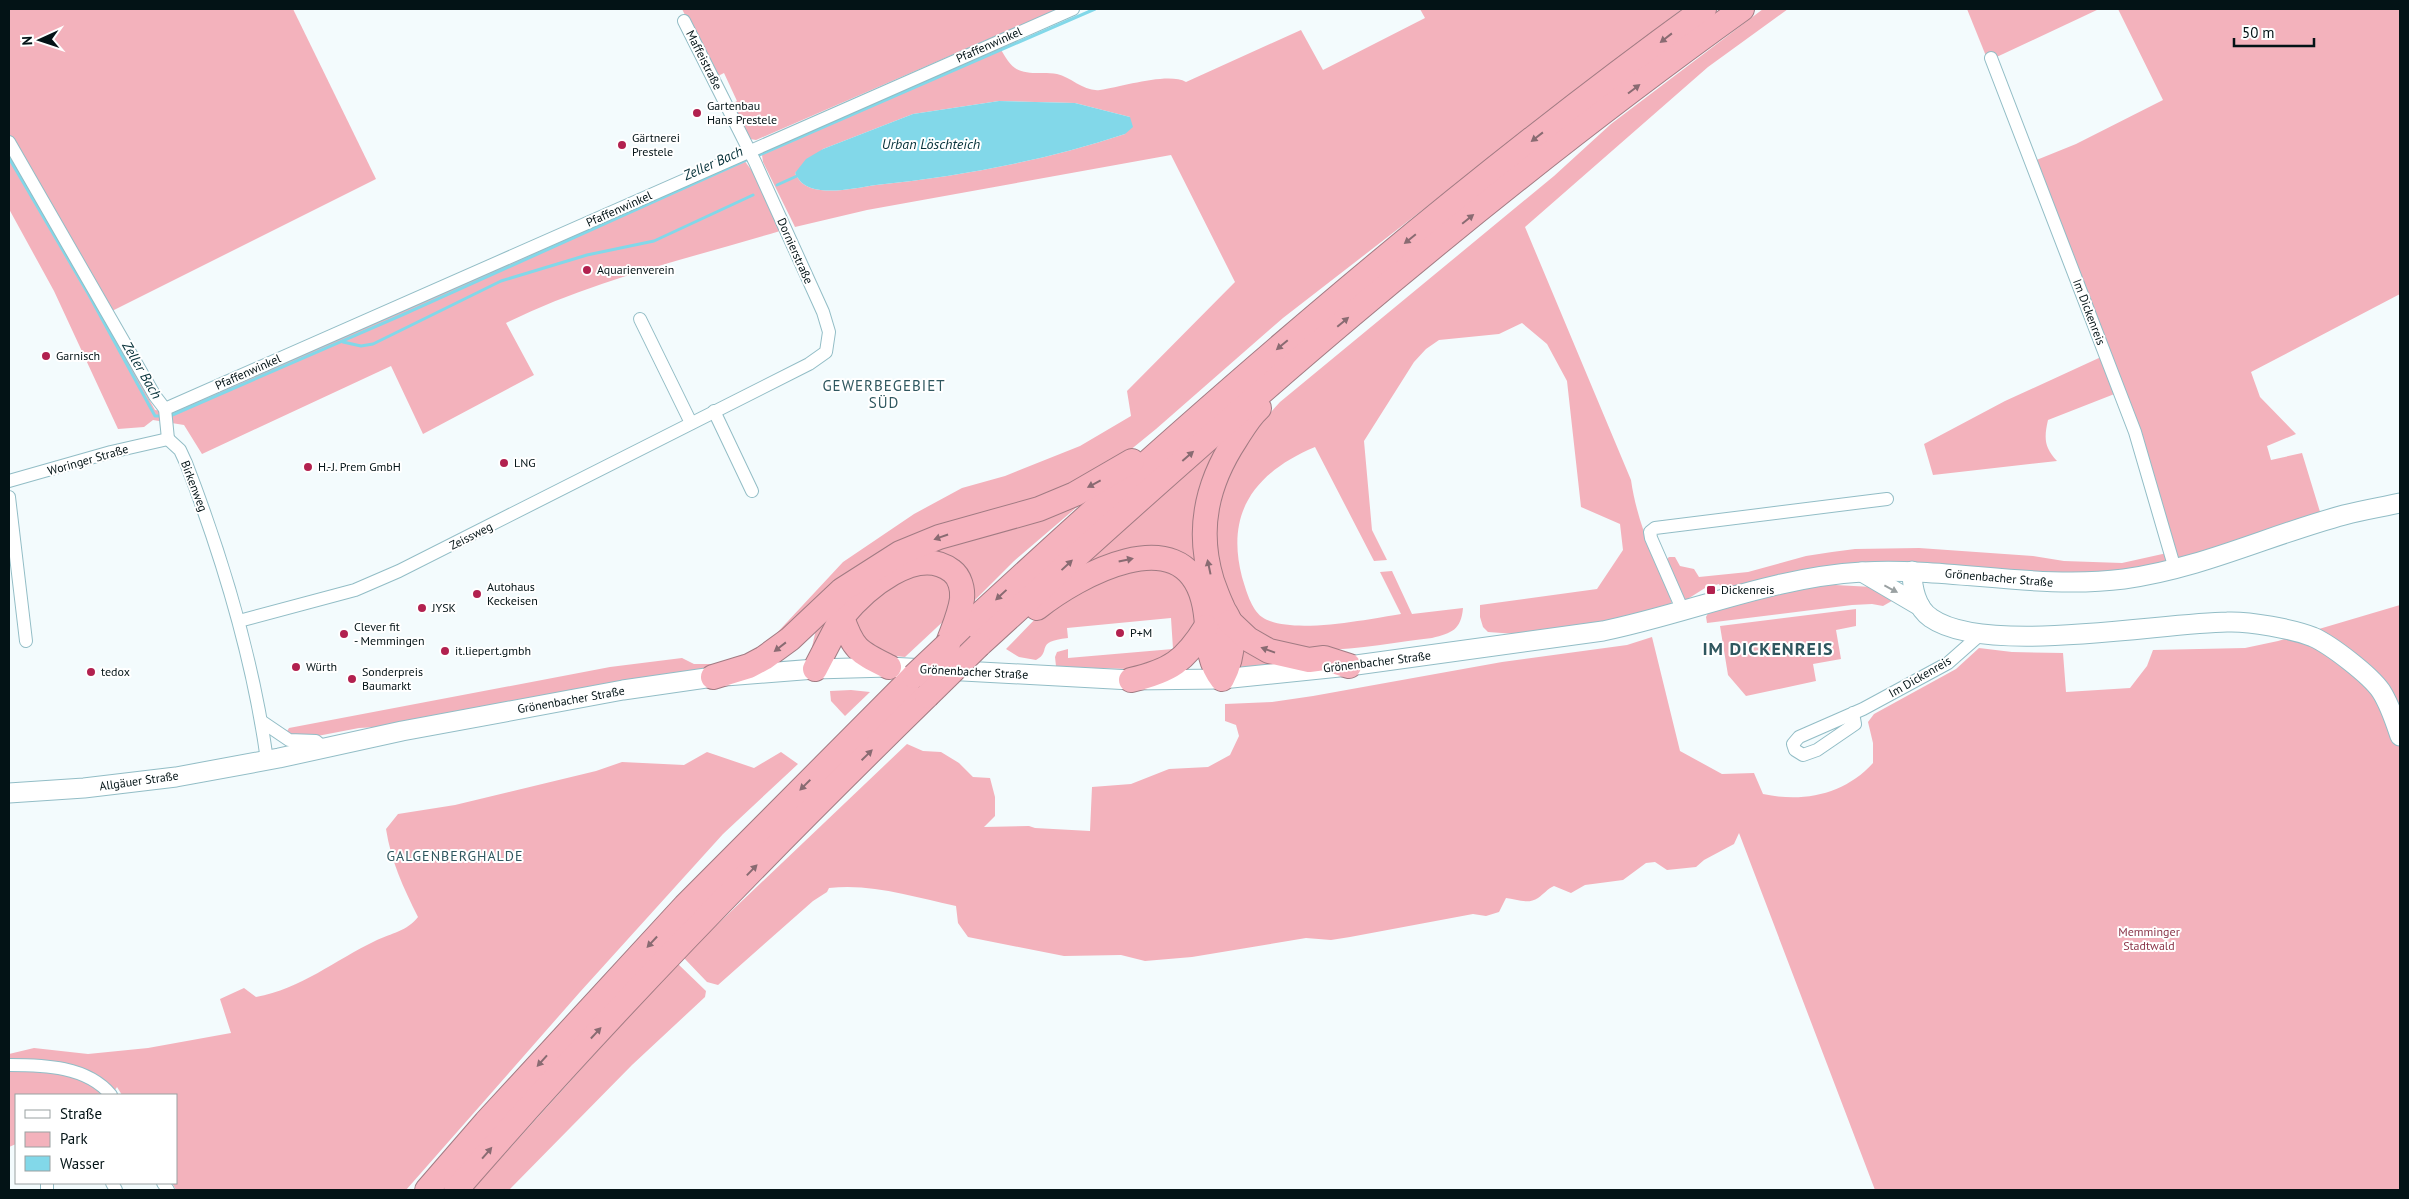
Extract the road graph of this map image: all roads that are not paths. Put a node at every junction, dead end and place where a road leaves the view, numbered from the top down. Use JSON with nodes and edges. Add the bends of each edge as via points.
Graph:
{"nodes":[{"id":1,"x":1073,"y":9,"type":"edge"},
{"id":2,"x":1704,"y":9,"type":"edge"},
{"id":3,"x":1742,"y":9,"type":"edge"},
{"id":4,"x":684,"y":21,"type":"dead end"},
{"id":5,"x":1991,"y":58,"type":"dead end"},
{"id":6,"x":9,"y":142,"type":"edge"},
{"id":7,"x":751,"y":156,"type":"junction"},
{"id":8,"x":640,"y":318,"type":"dead end"},
{"id":9,"x":826,"y":352,"type":"joint"},
{"id":10,"x":1305,"y":353,"type":"junction"},
{"id":11,"x":165,"y":409,"type":"junction"},
{"id":12,"x":714,"y":411,"type":"junction"},
{"id":13,"x":1194,"y":422,"type":"junction"},
{"id":14,"x":692,"y":423,"type":"junction"},
{"id":15,"x":168,"y":439,"type":"junction"},
{"id":16,"x":9,"y":481,"type":"edge"},
{"id":17,"x":752,"y":491,"type":"dead end"},
{"id":18,"x":9,"y":498,"type":"edge"},
{"id":19,"x":1888,"y":499,"type":"dead end"},
{"id":20,"x":2400,"y":503,"type":"edge"},
{"id":21,"x":1912,"y":570,"type":"junction"},
{"id":22,"x":2175,"y":570,"type":"junction"},
{"id":23,"x":1862,"y":572,"type":"junction"},
{"id":24,"x":1920,"y":606,"type":"junction"},
{"id":25,"x":1682,"y":611,"type":"junction"},
{"id":26,"x":842,"y":617,"type":"junction"},
{"id":27,"x":811,"y":619,"type":"junction"},
{"id":28,"x":239,"y":621,"type":"junction"},
{"id":29,"x":1230,"y":622,"type":"junction"},
{"id":30,"x":1206,"y":627,"type":"junction"},
{"id":31,"x":1982,"y":633,"type":"junction"},
{"id":32,"x":26,"y":642,"type":"dead end"},
{"id":33,"x":948,"y":644,"type":"junction"},
{"id":34,"x":979,"y":645,"type":"junction"},
{"id":35,"x":1349,"y":666,"type":"junction"},
{"id":36,"x":890,"y":667,"type":"junction"},
{"id":37,"x":815,"y":669,"type":"junction"},
{"id":38,"x":713,"y":677,"type":"junction"},
{"id":39,"x":1222,"y":679,"type":"junction"},
{"id":40,"x":1131,"y":680,"type":"junction"},
{"id":41,"x":1853,"y":714,"type":"dead end"},
{"id":42,"x":261,"y":721,"type":"junction"},
{"id":43,"x":2400,"y":736,"type":"edge"},
{"id":44,"x":325,"y":748,"type":"junction"},
{"id":45,"x":267,"y":760,"type":"junction"},
{"id":46,"x":9,"y":793,"type":"edge"},
{"id":47,"x":9,"y":1065,"type":"edge"},
{"id":48,"x":110,"y":1094,"type":"edge"},
{"id":49,"x":427,"y":1190,"type":"edge"},
{"id":50,"x":456,"y":1190,"type":"edge"}],
"edges":[{"from":1,"to":7,"type":"street","name":"Pfaffenwinkel"},
{"from":2,"to":13,"type":"highway","one_way":true,"via":[[1373,268]]},
{"from":10,"to":3,"type":"highway","one_way":true,"via":[[1499,194]]},
{"from":4,"to":7,"type":"street","name":"Maffeistraße"},
{"from":5,"to":22,"type":"street","name":"Im Dickenreis","via":[[2135,432]]},
{"from":6,"to":11,"type":"street","via":[[154,396]]},
{"from":7,"to":9,"type":"street","name":"Dornierstraße","via":[[823,312],[829,332]]},
{"from":7,"to":11,"type":"street","name":"Pfaffenwinkel"},
{"from":8,"to":14,"type":"street"},
{"from":9,"to":12,"type":"street","name":"Zeissweg","via":[[809,364]]},
{"from":29,"to":10,"type":"highway","one_way":true,"via":[[1221,606],[1207,562],[1205,518],[1209,494],[1221,462],[1250,417],[1301,370]]},
{"from":34,"to":10,"type":"highway","one_way":true},
{"from":11,"to":15,"type":"street"},
{"from":12,"to":14,"type":"street","name":"Zeissweg"},
{"from":12,"to":17,"type":"street"},
{"from":13,"to":27,"type":"highway","one_way":true,"via":[[1170,429],[1126,466],[1075,494],[1039,509],[939,537],[900,553],[842,590]]},
{"from":13,"to":33,"type":"highway","one_way":true},
{"from":14,"to":28,"type":"street","name":"Zeissweg","via":[[384,578],[355,590]]},
{"from":15,"to":16,"type":"street","name":"Woringer Straße"},
{"from":15,"to":28,"type":"street","name":"Birkenweg","via":[[180,450],[186,463]]},
{"from":18,"to":32,"type":"street"},
{"from":19,"to":25,"type":"street","via":[[1655,528],[1650,532],[1651,538]]},
{"from":20,"to":22,"type":"main road","name":"Grönenbacher Straße","via":[[2344,515]]},
{"from":21,"to":22,"type":"main road","name":"Grönenbacher Straße","via":[[2062,584],[2126,579]]},
{"from":21,"to":23,"type":"main road","name":"Grönenbacher Straße"},
{"from":21,"to":24,"type":"main road","via":[[1912,583]]},
{"from":23,"to":24,"type":"main road","one_way":true},
{"from":23,"to":25,"type":"main road","name":"Grönenbacher Straße","via":[[1782,582]]},
{"from":24,"to":31,"type":"main road","via":[[1929,617],[1942,624],[1963,632]]},
{"from":25,"to":35,"type":"main road","name":"Grönenbacher Straße","via":[[1603,631]]},
{"from":26,"to":33,"type":"highway","via":[[857,598],[884,579],[917,562],[933,561],[957,574],[962,588]]},
{"from":26,"to":36,"type":"highway","via":[[853,644],[864,654]]},
{"from":26,"to":37,"type":"highway"},
{"from":27,"to":37,"type":"highway","via":[[807,645]]},
{"from":27,"to":38,"type":"highway","one_way":true,"via":[[764,658]]},
{"from":28,"to":42,"type":"street","name":"Birkenweg"},
{"from":35,"to":29,"type":"highway","one_way":true,"via":[[1324,658],[1309,660],[1269,651],[1248,639]]},
{"from":29,"to":39,"type":"highway","via":[[1231,654]]},
{"from":34,"to":30,"type":"highway","one_way":true,"via":[[1009,631],[1047,600],[1083,578],[1118,562],[1142,557],[1166,560],[1191,575],[1203,600]]},
{"from":30,"to":39,"type":"highway","via":[[1212,664]]},
{"from":30,"to":40,"type":"highway","via":[[1182,660],[1153,675]]},
{"from":31,"to":41,"type":"street","name":"Im Dickenreis","via":[[1948,663]]},
{"from":31,"to":43,"type":"main road","via":[[2098,634],[2230,622],[2313,637],[2347,658],[2380,689]]},
{"from":33,"to":49,"type":"highway","one_way":true,"bridge":true,"via":[[888,700],[685,906]]},
{"from":50,"to":34,"type":"highway","one_way":true,"bridge":true,"via":[[656,968]]},
{"from":35,"to":39,"type":"main road","name":"Grönenbacher Straße"},
{"from":36,"to":37,"type":"main road","name":"Grönenbacher Straße"},
{"from":36,"to":40,"type":"main road","name":"Grönenbacher Straße"},
{"from":37,"to":38,"type":"main road","name":"Grönenbacher Straße"},
{"from":38,"to":44,"type":"main road","name":"Grönenbacher Straße","via":[[614,692]]},
{"from":39,"to":40,"type":"main road","name":"Grönenbacher Straße"},
{"from":42,"to":44,"type":"street","via":[[289,740],[316,742]]},
{"from":42,"to":45,"type":"street","name":"Birkenweg"},
{"from":44,"to":45,"type":"main road","name":"Grönenbacher Straße"},
{"from":45,"to":46,"type":"main road","name":"Allgäuer Straße","via":[[176,777]]},
{"from":47,"to":48,"type":"street","via":[[40,1064],[89,1077]]}]}
